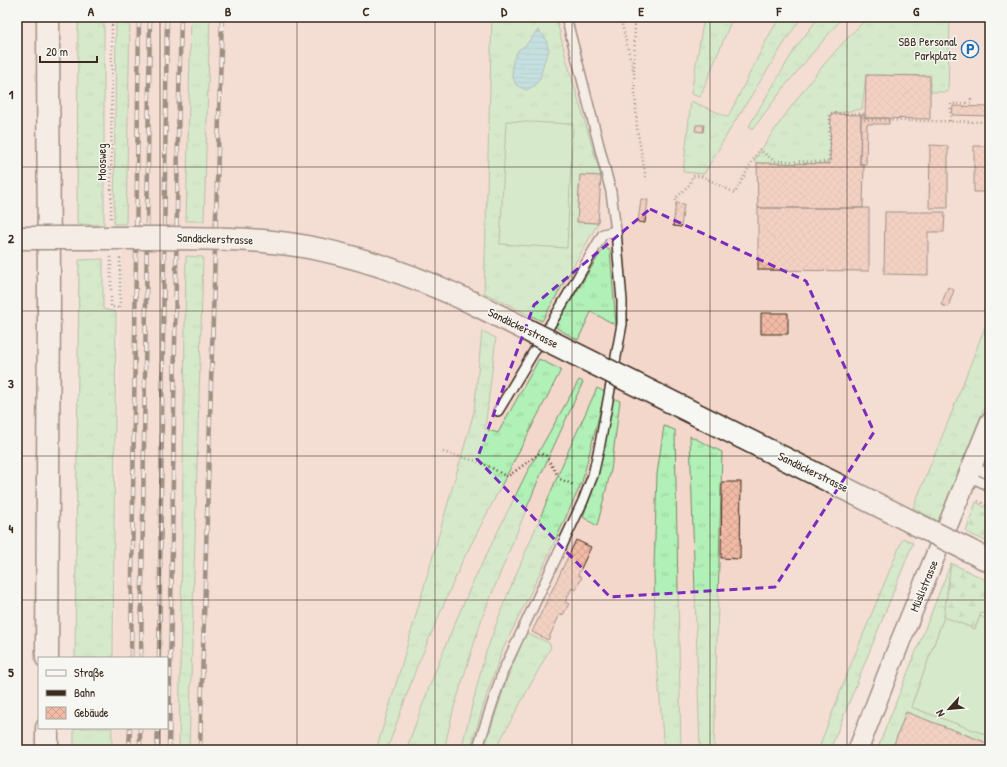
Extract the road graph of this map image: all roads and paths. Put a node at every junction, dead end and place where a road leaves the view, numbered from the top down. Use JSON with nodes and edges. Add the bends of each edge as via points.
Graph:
{"nodes":[{"id":1,"x":48,"y":17,"type":"edge"},
{"id":2,"x":112,"y":17,"type":"edge"},
{"id":3,"x":566,"y":17,"type":"edge"},
{"id":4,"x":620,"y":17,"type":"edge"},
{"id":5,"x":636,"y":17,"type":"edge"},
{"id":6,"x":634,"y":73,"type":"junction"},
{"id":7,"x":971,"y":98,"type":"dead end"},
{"id":8,"x":950,"y":121,"type":"junction"},
{"id":9,"x":990,"y":122,"type":"edge"},
{"id":10,"x":646,"y":178,"type":"dead end"},
{"id":11,"x":676,"y":201,"type":"dead end"},
{"id":12,"x":111,"y":219,"type":"dead end"},
{"id":13,"x":616,"y":231,"type":"junction"},
{"id":14,"x":17,"y":238,"type":"edge"},
{"id":15,"x":111,"y":251,"type":"dead end"},
{"id":16,"x":120,"y":253,"type":"dead end"},
{"id":17,"x":498,"y":411,"type":"dead end"},
{"id":18,"x":990,"y":422,"type":"edge"},
{"id":19,"x":443,"y":452,"type":"dead end"},
{"id":20,"x":970,"y":471,"type":"junction"},
{"id":21,"x":990,"y":475,"type":"edge"},
{"id":22,"x":990,"y":486,"type":"edge"},
{"id":23,"x":579,"y":487,"type":"dead end"},
{"id":24,"x":973,"y":498,"type":"dead end"},
{"id":25,"x":990,"y":507,"type":"edge"},
{"id":26,"x":990,"y":561,"type":"edge"},
{"id":27,"x":47,"y":657,"type":"edge"},
{"id":28,"x":47,"y":729,"type":"edge"},
{"id":29,"x":47,"y":750,"type":"edge"},
{"id":30,"x":477,"y":750,"type":"edge"},
{"id":31,"x":858,"y":750,"type":"edge"}],
"edges":[{"from":1,"to":27,"type":"main road"},
{"from":2,"to":12,"type":"path","name":"Moosweg"},
{"from":3,"to":13,"type":"lane","via":[[611,192]]},
{"from":4,"to":6,"type":"path"},
{"from":5,"to":6,"type":"path"},
{"from":6,"to":10,"type":"path","via":[[637,128]]},
{"from":7,"to":8,"type":"path","via":[[971,103],[951,104]]},
{"from":8,"to":9,"type":"path"},
{"from":8,"to":11,"type":"path","via":[[863,120],[864,114],[830,114],[828,162],[774,161],[759,149],[735,193],[701,176],[692,176],[690,184]]},
{"from":13,"to":17,"type":"lane","via":[[602,234]]},
{"from":13,"to":30,"type":"lane","via":[[622,324],[594,475],[503,671]]},
{"from":14,"to":26,"type":"main road","name":"Sandäckerstrasse","bridge":true,"via":[[240,239],[303,246],[384,266],[471,302]]},
{"from":15,"to":16,"type":"path","via":[[110,307],[120,308]]},
{"from":18,"to":20,"type":"street","name":"Müslistrasse"},
{"from":19,"to":23,"type":"path","via":[[479,462],[507,477],[540,453],[546,456],[560,479]]},
{"from":20,"to":21,"type":"lane"},
{"from":20,"to":22,"type":"lane"},
{"from":20,"to":31,"type":"street","name":"Müslistrasse"},
{"from":24,"to":25,"type":"path"},
{"from":28,"to":29,"type":"main road"}]}
